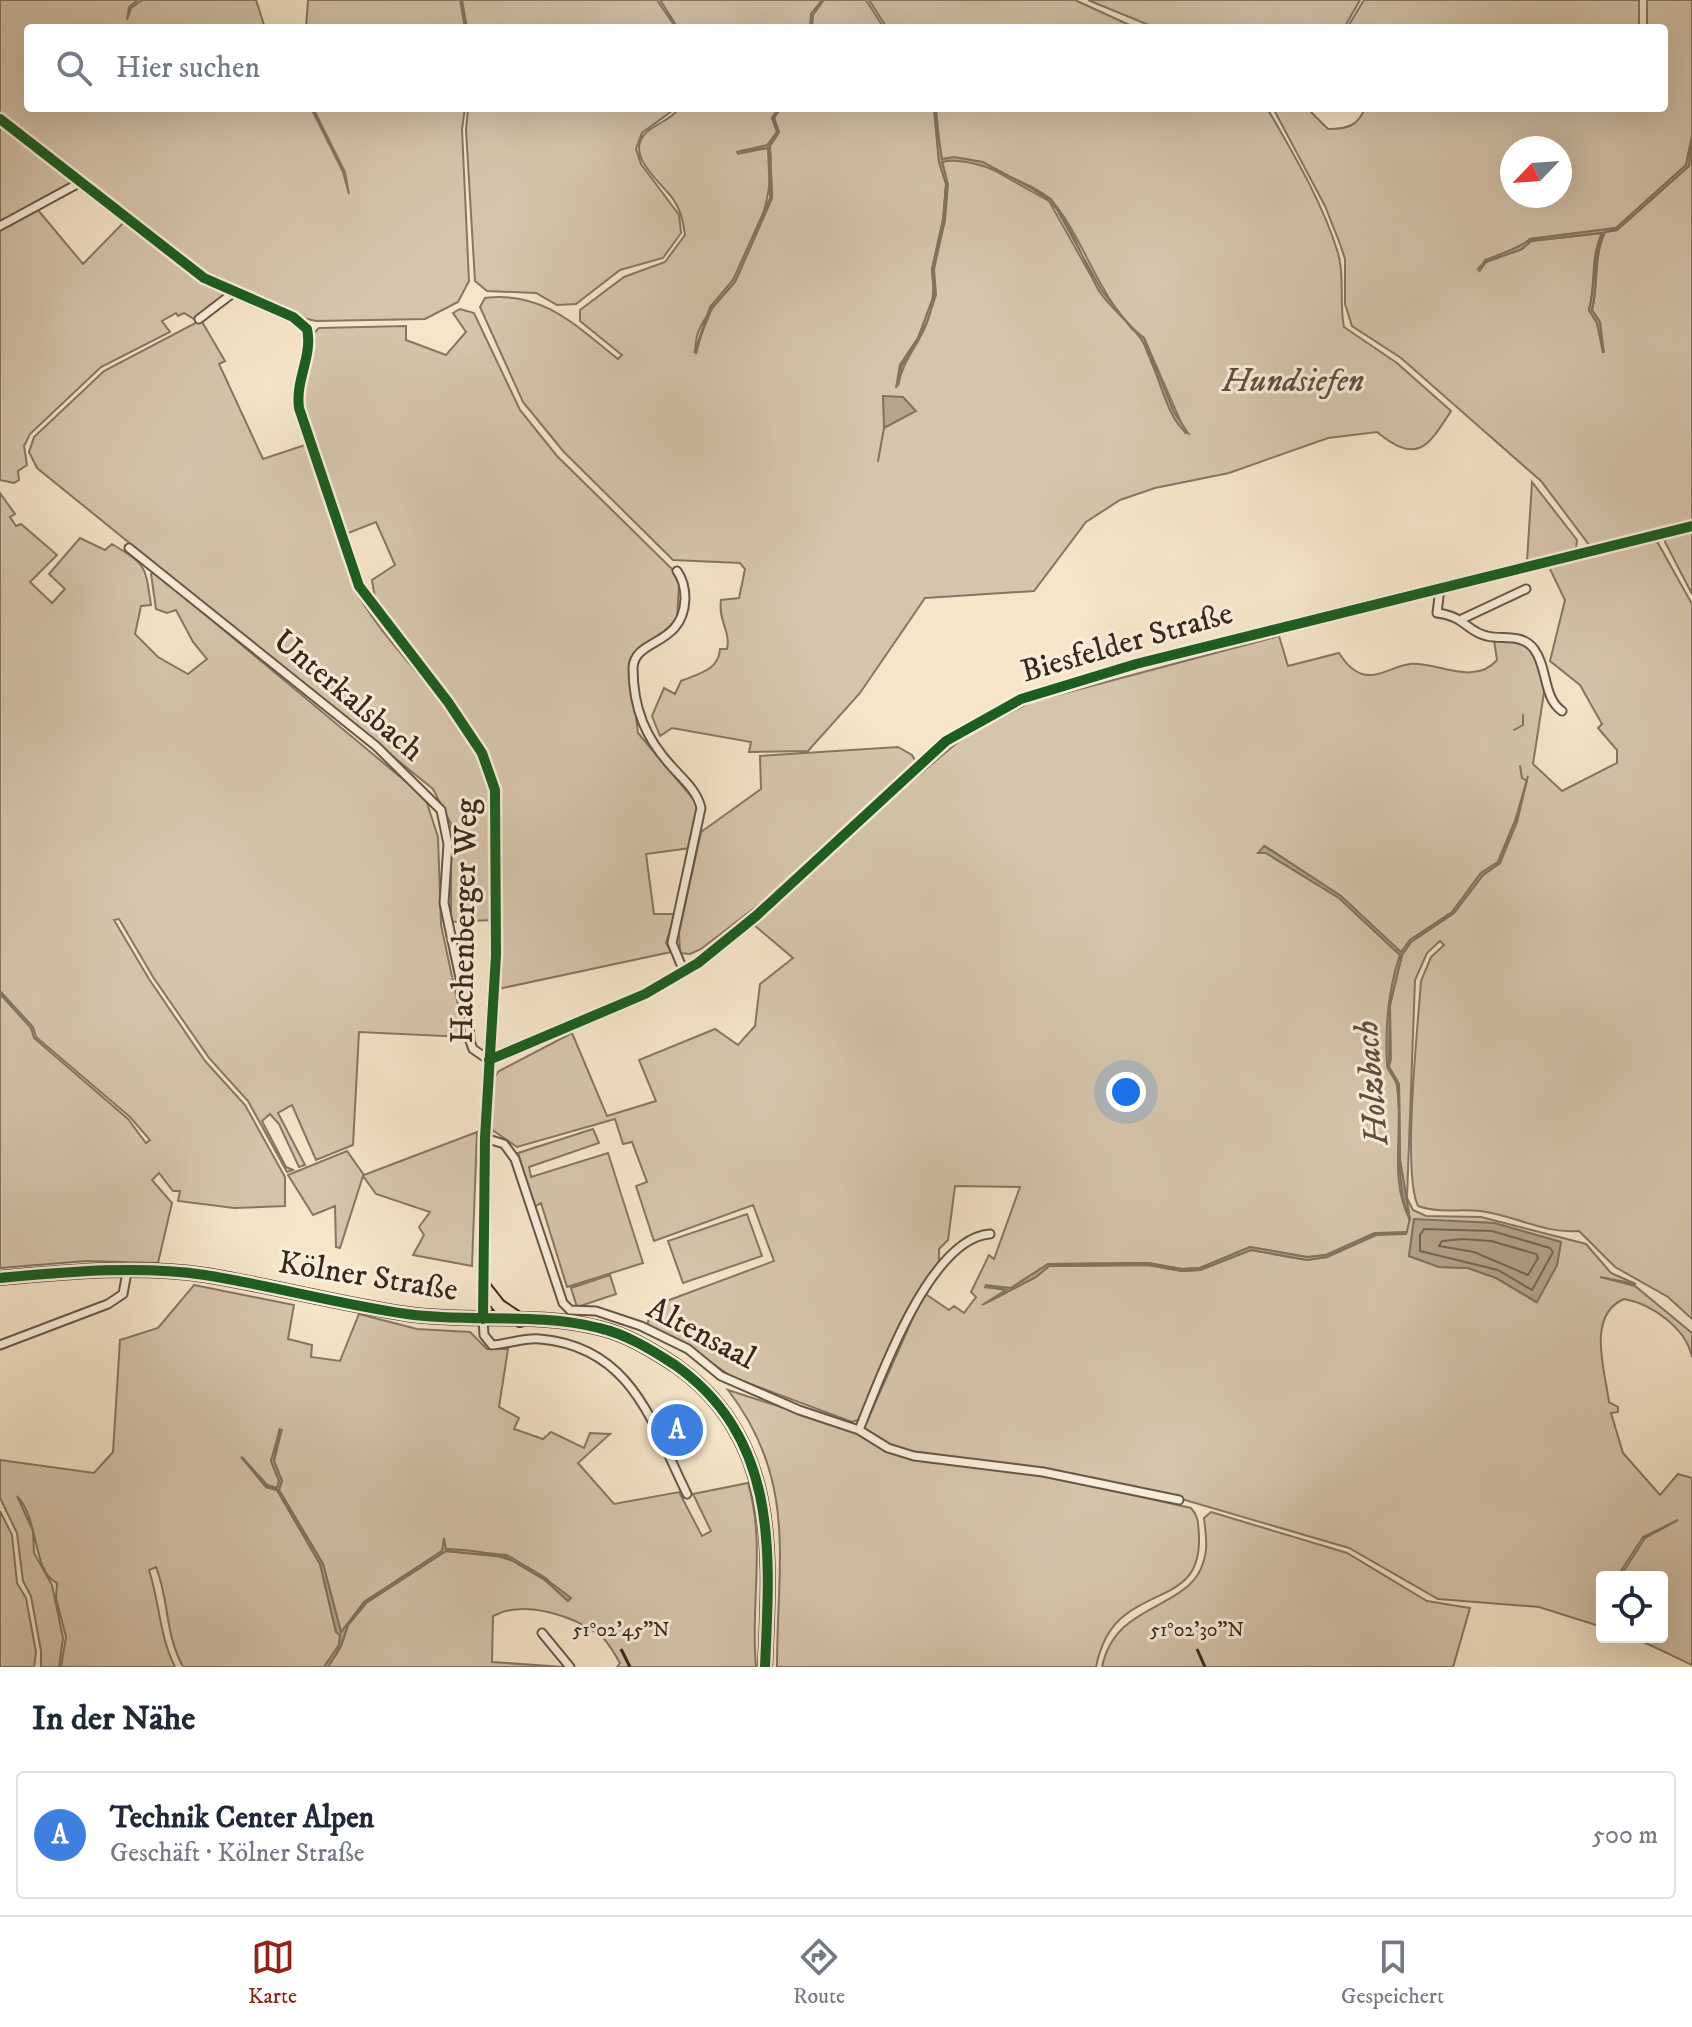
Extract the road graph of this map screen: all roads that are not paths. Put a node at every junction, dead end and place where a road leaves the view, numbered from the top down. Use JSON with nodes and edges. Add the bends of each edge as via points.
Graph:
{"nodes":[{"id":1,"x":0,"y":119,"type":"edge"},
{"id":2,"x":81,"y":182,"type":"junction"},
{"id":3,"x":0,"y":226,"type":"edge"},
{"id":4,"x":233,"y":293,"type":"junction"},
{"id":5,"x":199,"y":319,"type":"dead end"},
{"id":6,"x":1692,"y":526,"type":"edge"},
{"id":7,"x":129,"y":548,"type":"dead end"},
{"id":8,"x":677,"y":571,"type":"dead end"},
{"id":9,"x":1440,"y":588,"type":"junction"},
{"id":10,"x":1526,"y":589,"type":"dead end"},
{"id":11,"x":1462,"y":619,"type":"junction"},
{"id":12,"x":1562,"y":711,"type":"dead end"},
{"id":13,"x":684,"y":972,"type":"junction"},
{"id":14,"x":489,"y":1060,"type":"junction"},
{"id":15,"x":485,"y":1138,"type":"junction"},
{"id":16,"x":990,"y":1234,"type":"dead end"},
{"id":17,"x":127,"y":1272,"type":"junction"},
{"id":18,"x":0,"y":1278,"type":"edge"},
{"id":19,"x":484,"y":1287,"type":"junction"},
{"id":20,"x":483,"y":1319,"type":"junction"},
{"id":21,"x":520,"y":1320,"type":"junction"},
{"id":22,"x":0,"y":1345,"type":"edge"},
{"id":23,"x":859,"y":1430,"type":"junction"},
{"id":24,"x":687,"y":1494,"type":"dead end"},
{"id":25,"x":1179,"y":1500,"type":"dead end"},
{"id":26,"x":542,"y":1633,"type":"dead end"},
{"id":27,"x":570,"y":1667,"type":"edge"},
{"id":28,"x":765,"y":1667,"type":"edge"}],
"edges":[{"from":1,"to":2,"type":"street","name":"Hachenberger Weg"},
{"from":2,"to":3,"type":"street"},
{"from":2,"to":4,"type":"street","name":"Hachenberger Weg","via":[[191,268]]},
{"from":4,"to":5,"type":"street"},
{"from":4,"to":14,"type":"street","name":"Hachenberger Weg","via":[[293,317],[307,329],[310,341],[298,384],[299,408],[359,586],[448,702],[489,772],[495,790],[496,886]]},
{"from":6,"to":9,"type":"street","name":"Biesfelder Straße"},
{"from":7,"to":14,"type":"street","name":"Unterkalsbach","via":[[376,746],[441,810],[448,844],[444,903],[470,1041]]},
{"from":8,"to":13,"type":"street","via":[[685,593],[681,623],[638,654],[633,665],[644,731],[701,808],[672,943]]},
{"from":9,"to":11,"type":"street","via":[[1437,613]]},
{"from":9,"to":13,"type":"street","name":"Biesfelder Straße","via":[[1093,675],[1010,704],[946,741],[756,916]]},
{"from":10,"to":11,"type":"street"},
{"from":11,"to":12,"type":"street","via":[[1484,636],[1518,639],[1531,646],[1544,669],[1550,699]]},
{"from":13,"to":14,"type":"street","name":"Biesfelder Straße","via":[[645,994]]},
{"from":14,"to":15,"type":"street","name":"Hachenberger Weg"},
{"from":15,"to":19,"type":"street","name":"Hachenberger Weg"},
{"from":15,"to":23,"type":"street","name":"Altensaal","via":[[504,1144],[515,1159],[565,1306],[641,1326],[688,1349],[721,1376]]},
{"from":16,"to":23,"type":"street","via":[[968,1240],[930,1278],[899,1334]]},
{"from":17,"to":18,"type":"main road","name":"Kölner Straße"},
{"from":17,"to":20,"type":"main road","name":"Kölner Straße","via":[[204,1275],[406,1314]]},
{"from":17,"to":22,"type":"street","via":[[123,1294],[108,1304]]},
{"from":19,"to":20,"type":"street","name":"Hachenberger Weg"},
{"from":19,"to":21,"type":"main road"},
{"from":20,"to":21,"type":"main road","name":"Kölner Straße"},
{"from":20,"to":24,"type":"street","name":"Kölner Straße","via":[[484,1335],[492,1345],[537,1338],[578,1345],[607,1361],[633,1387]]},
{"from":21,"to":28,"type":"main road","name":"Kölner Straße","via":[[600,1328],[627,1337],[690,1376],[725,1414],[756,1474],[766,1517]]},
{"from":23,"to":25,"type":"street","name":"Altensaal","via":[[914,1456],[1043,1472]]},
{"from":26,"to":27,"type":"street"}]}
